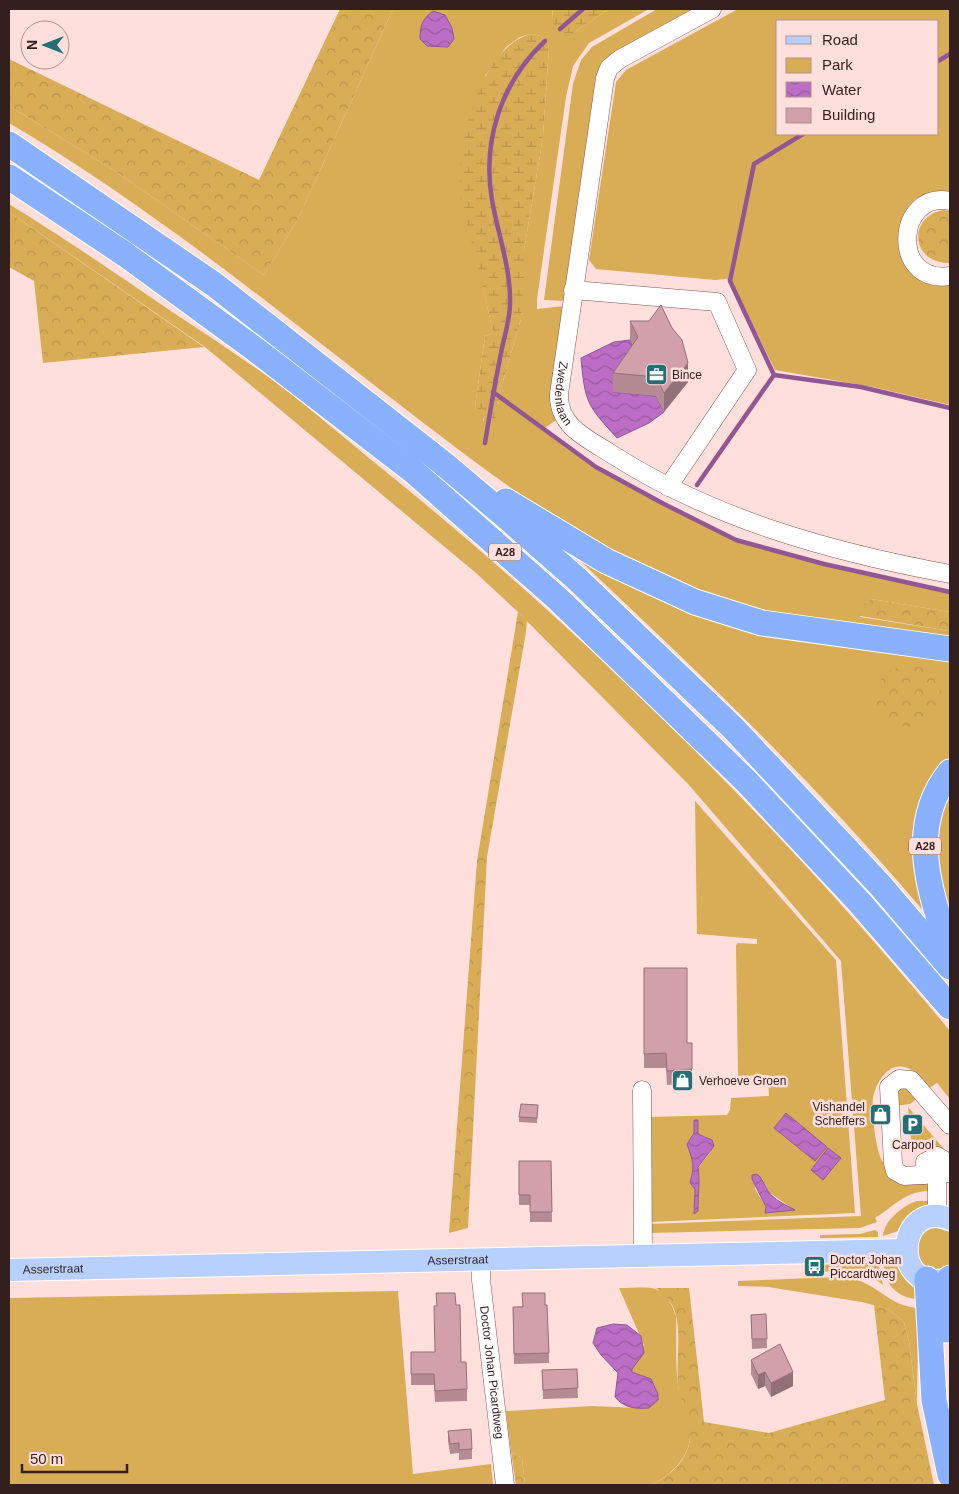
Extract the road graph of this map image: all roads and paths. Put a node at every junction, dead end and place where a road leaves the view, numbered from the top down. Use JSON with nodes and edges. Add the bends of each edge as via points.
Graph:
{"nodes":[{"id":1,"x":712,"y":9,"type":"edge"},
{"id":2,"x":9,"y":144,"type":"edge"},
{"id":3,"x":9,"y":176,"type":"edge"},
{"id":4,"x":950,"y":201,"type":"edge"},
{"id":5,"x":950,"y":276,"type":"edge"},
{"id":6,"x":573,"y":290,"type":"junction"},
{"id":7,"x":444,"y":464,"type":"junction"},
{"id":8,"x":668,"y":487,"type":"junction"},
{"id":9,"x":950,"y":574,"type":"edge"},
{"id":10,"x":950,"y":649,"type":"edge"},
{"id":11,"x":950,"y":772,"type":"edge"},
{"id":12,"x":950,"y":950,"type":"edge"},
{"id":13,"x":950,"y":967,"type":"edge"},
{"id":14,"x":950,"y":1007,"type":"edge"},
{"id":15,"x":642,"y":1090,"type":"dead end"},
{"id":16,"x":950,"y":1125,"type":"edge"},
{"id":17,"x":940,"y":1174,"type":"edge"},
{"id":18,"x":944,"y":1218,"type":"edge"},
{"id":19,"x":905,"y":1250,"type":"junction"},
{"id":20,"x":643,"y":1256,"type":"junction"},
{"id":21,"x":481,"y":1261,"type":"junction"},
{"id":22,"x":9,"y":1270,"type":"edge"},
{"id":23,"x":942,"y":1278,"type":"edge"},
{"id":24,"x":948,"y":1352,"type":"edge"},
{"id":25,"x":950,"y":1410,"type":"edge"},
{"id":26,"x":950,"y":1475,"type":"edge"},
{"id":27,"x":505,"y":1485,"type":"edge"}],
"edges":[{"from":1,"to":6,"type":"street","name":"Zwedenlaan","via":[[609,68]]},
{"from":2,"to":7,"type":"highway","number":"A28","via":[[215,285]]},
{"from":3,"to":14,"type":"highway","number":"A28","via":[[126,255],[412,470],[632,668],[747,782],[860,902]]},
{"from":4,"to":5,"type":"street","via":[[935,201],[924,206],[908,224],[906,236],[907,248],[920,268],[930,274]]},
{"from":6,"to":8,"type":"street","name":"Zwedenlaan","via":[[559,394],[560,412],[574,430]]},
{"from":6,"to":8,"type":"street","via":[[717,302],[747,370]]},
{"from":7,"to":10,"type":"highway","number":"A28","via":[[606,561],[695,602],[762,623]]},
{"from":7,"to":13,"type":"highway","number":"A28","via":[[578,580],[733,728],[880,885]]},
{"from":8,"to":9,"type":"street","name":"Zwedenlaan","via":[[761,526],[851,554]]},
{"from":11,"to":12,"type":"highway","number":"A28","via":[[932,804],[925,847],[929,886]]},
{"from":15,"to":20,"type":"street"},
{"from":16,"to":17,"type":"street","via":[[911,1080],[899,1078],[889,1087],[893,1168],[901,1176]]},
{"from":17,"to":18,"type":"street"},
{"from":18,"to":19,"type":"main road","via":[[922,1220],[913,1227]]},
{"from":19,"to":20,"type":"main road","name":"Asserstraat"},
{"from":19,"to":23,"type":"main road","via":[[913,1269]]},
{"from":20,"to":21,"type":"main road","name":"Asserstraat"},
{"from":21,"to":22,"type":"main road","name":"Asserstraat"},
{"from":21,"to":27,"type":"street","name":"Doctor Johan Picardtweg"},
{"from":23,"to":24,"type":"highway"},
{"from":23,"to":26,"type":"highway","via":[[934,1400]]},
{"from":24,"to":25,"type":"highway"}]}
